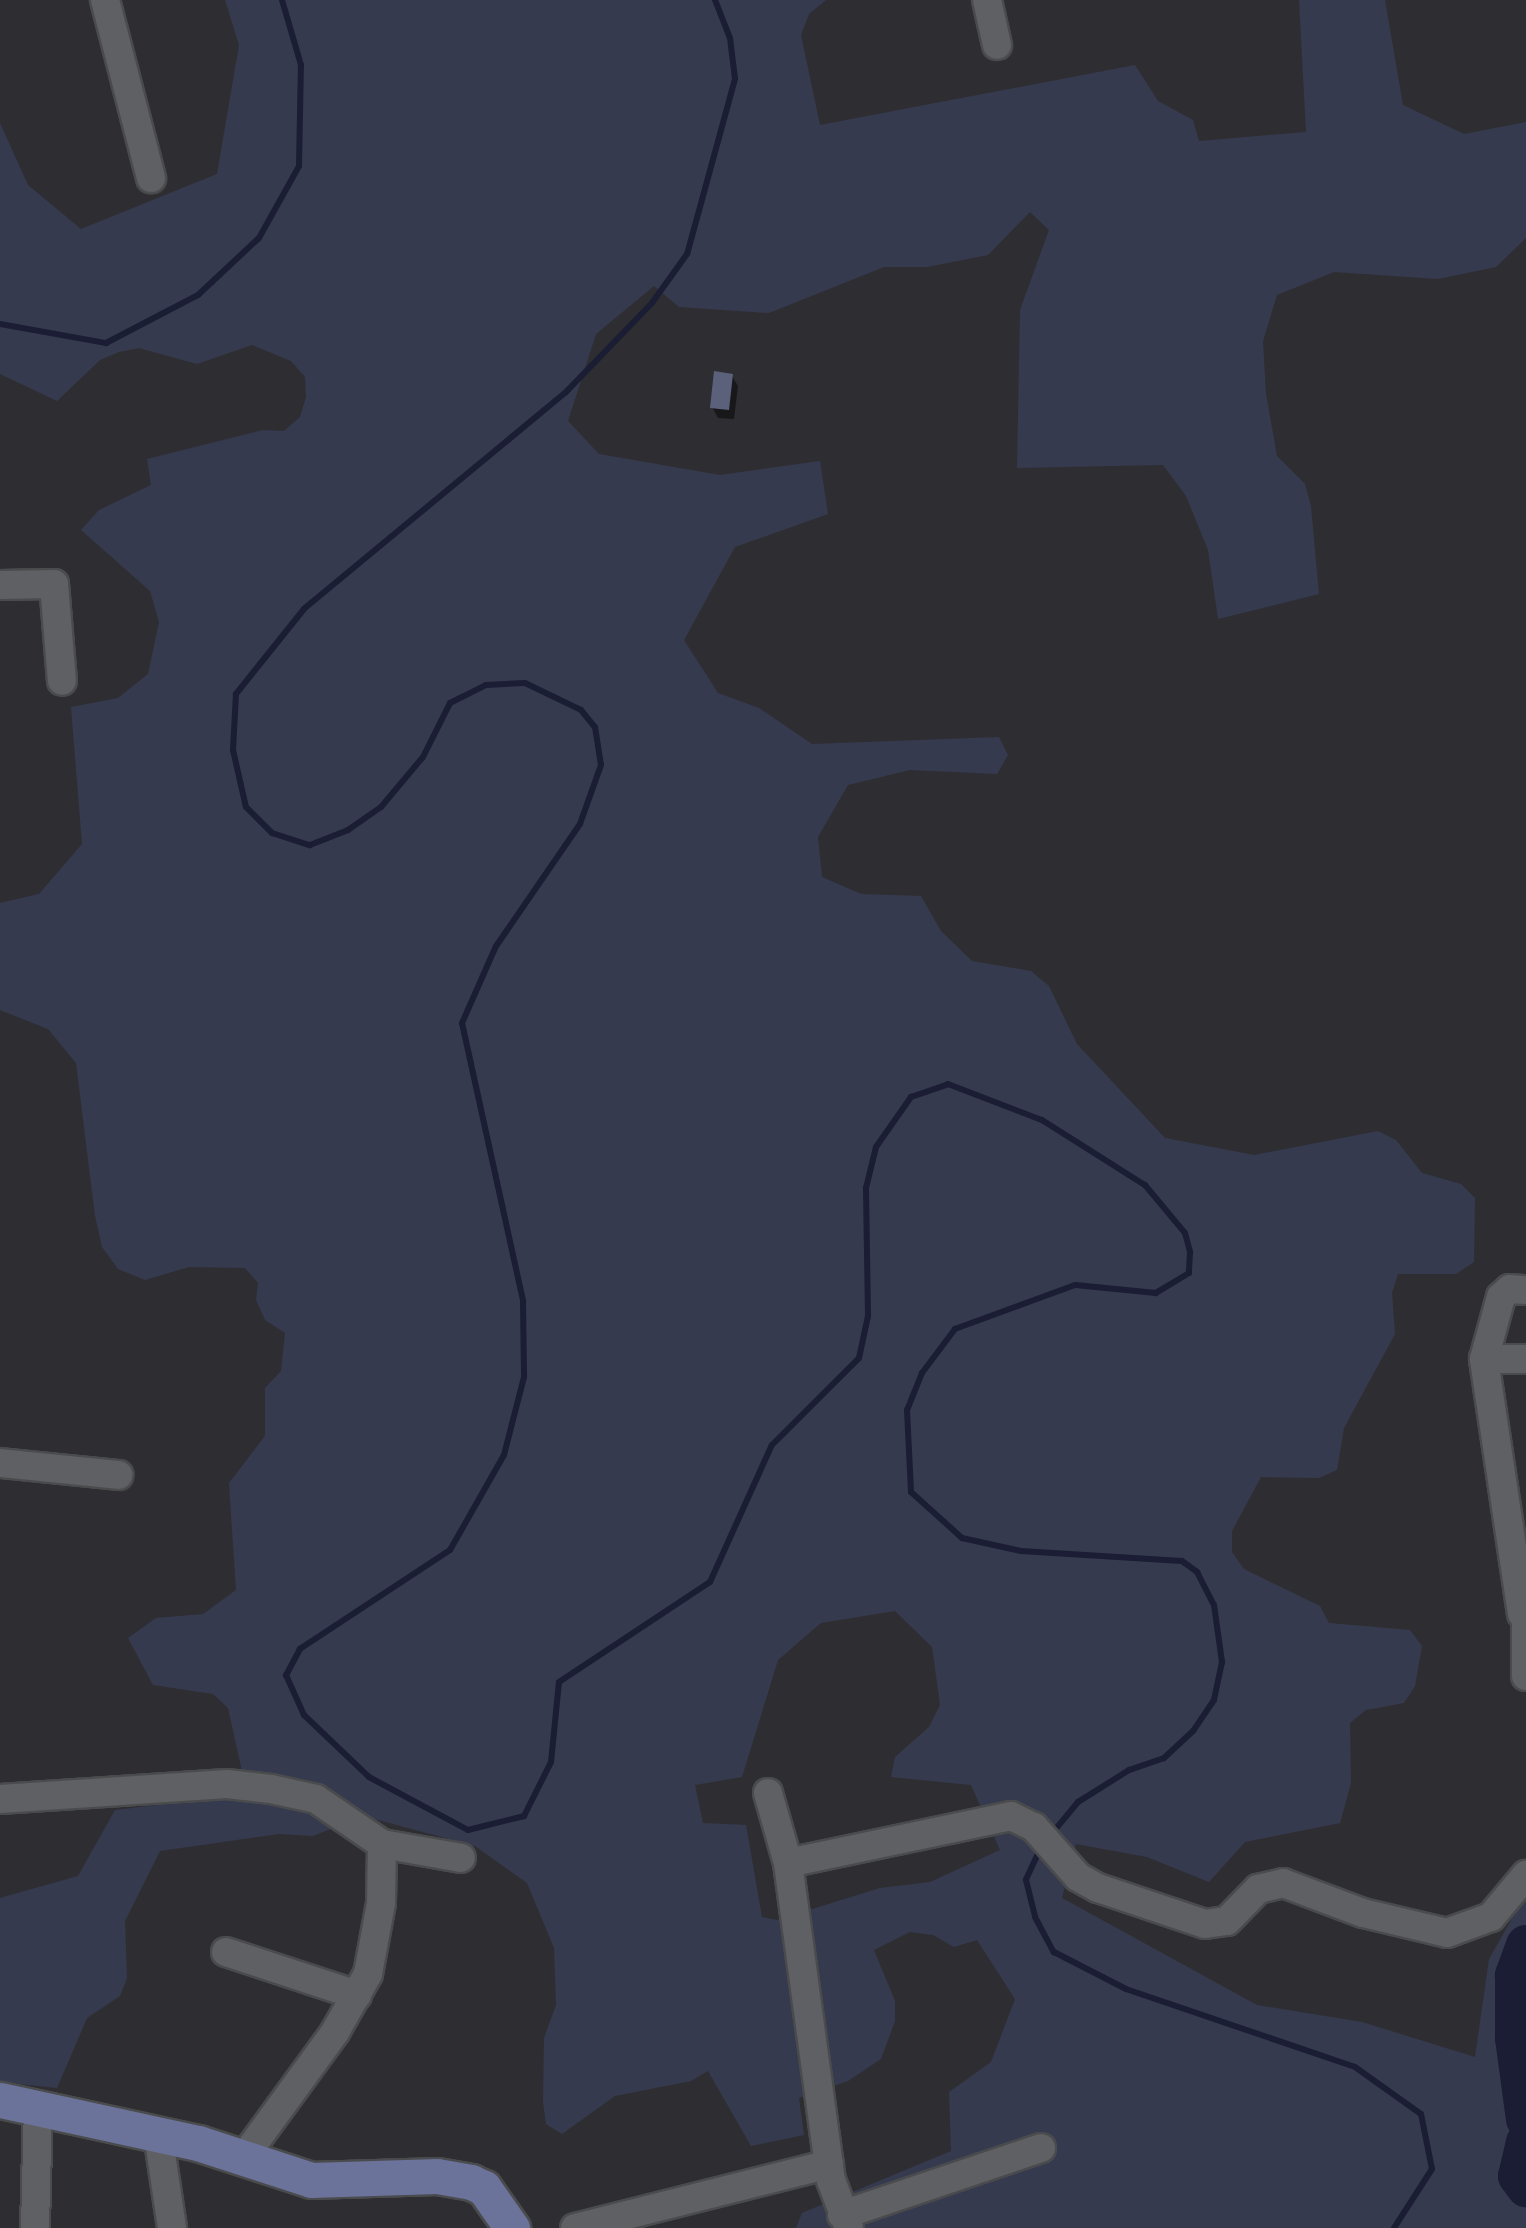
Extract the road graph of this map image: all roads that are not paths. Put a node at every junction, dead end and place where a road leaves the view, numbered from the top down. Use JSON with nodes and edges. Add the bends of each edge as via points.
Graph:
{"nodes":[{"id":1,"x":105,"y":0,"type":"edge"},
{"id":2,"x":988,"y":0,"type":"edge"},
{"id":3,"x":997,"y":46,"type":"dead end"},
{"id":4,"x":151,"y":178,"type":"dead end"},
{"id":5,"x":0,"y":585,"type":"edge"},
{"id":6,"x":62,"y":680,"type":"dead end"},
{"id":7,"x":1526,"y":1290,"type":"edge"},
{"id":8,"x":1526,"y":1359,"type":"edge"},
{"id":9,"x":1484,"y":1360,"type":"junction"},
{"id":10,"x":0,"y":1463,"type":"edge"},
{"id":11,"x":118,"y":1475,"type":"dead end"},
{"id":12,"x":1524,"y":1614,"type":"edge"},
{"id":13,"x":1526,"y":1676,"type":"edge"},
{"id":14,"x":768,"y":1793,"type":"dead end"},
{"id":15,"x":0,"y":1799,"type":"edge"},
{"id":16,"x":382,"y":1844,"type":"junction"},
{"id":17,"x":461,"y":1858,"type":"dead end"},
{"id":18,"x":788,"y":1863,"type":"junction"},
{"id":19,"x":1526,"y":1875,"type":"edge"},
{"id":20,"x":226,"y":1952,"type":"dead end"},
{"id":21,"x":357,"y":1995,"type":"junction"},
{"id":22,"x":0,"y":2100,"type":"edge"},
{"id":23,"x":38,"y":2109,"type":"junction"},
{"id":24,"x":158,"y":2134,"type":"junction"},
{"id":25,"x":1041,"y":2148,"type":"dead end"},
{"id":26,"x":244,"y":2157,"type":"junction"},
{"id":27,"x":829,"y":2164,"type":"junction"},
{"id":28,"x":845,"y":2222,"type":"edge"},
{"id":29,"x":35,"y":2228,"type":"edge"},
{"id":30,"x":172,"y":2228,"type":"edge"},
{"id":31,"x":512,"y":2228,"type":"edge"},
{"id":32,"x":575,"y":2228,"type":"edge"}],
"edges":[{"from":1,"to":4,"type":"street"},
{"from":2,"to":3,"type":"street"},
{"from":5,"to":6,"type":"street","via":[[54,584]]},
{"from":7,"to":9,"type":"street","via":[[1510,1289],[1500,1297]]},
{"from":8,"to":9,"type":"street"},
{"from":9,"to":12,"type":"street"},
{"from":10,"to":11,"type":"street"},
{"from":12,"to":13,"type":"street"},
{"from":14,"to":18,"type":"street"},
{"from":15,"to":16,"type":"street","via":[[227,1784],[316,1799]]},
{"from":16,"to":17,"type":"street"},
{"from":16,"to":21,"type":"street","via":[[376,1940]]},
{"from":18,"to":19,"type":"street","via":[[1011,1816],[1044,1838],[1078,1877],[1204,1924],[1227,1921],[1258,1889],[1284,1883],[1403,1924],[1447,1932],[1469,1929],[1509,1901]]},
{"from":18,"to":27,"type":"street"},
{"from":20,"to":21,"type":"street"},
{"from":21,"to":26,"type":"street"},
{"from":22,"to":23,"type":"main road"},
{"from":23,"to":24,"type":"main road"},
{"from":23,"to":29,"type":"street"},
{"from":24,"to":26,"type":"main road"},
{"from":24,"to":30,"type":"street"},
{"from":25,"to":28,"type":"street"},
{"from":26,"to":31,"type":"main road","via":[[312,2180],[437,2176],[471,2182],[484,2188]]},
{"from":27,"to":28,"type":"street"},
{"from":27,"to":32,"type":"street"}]}
